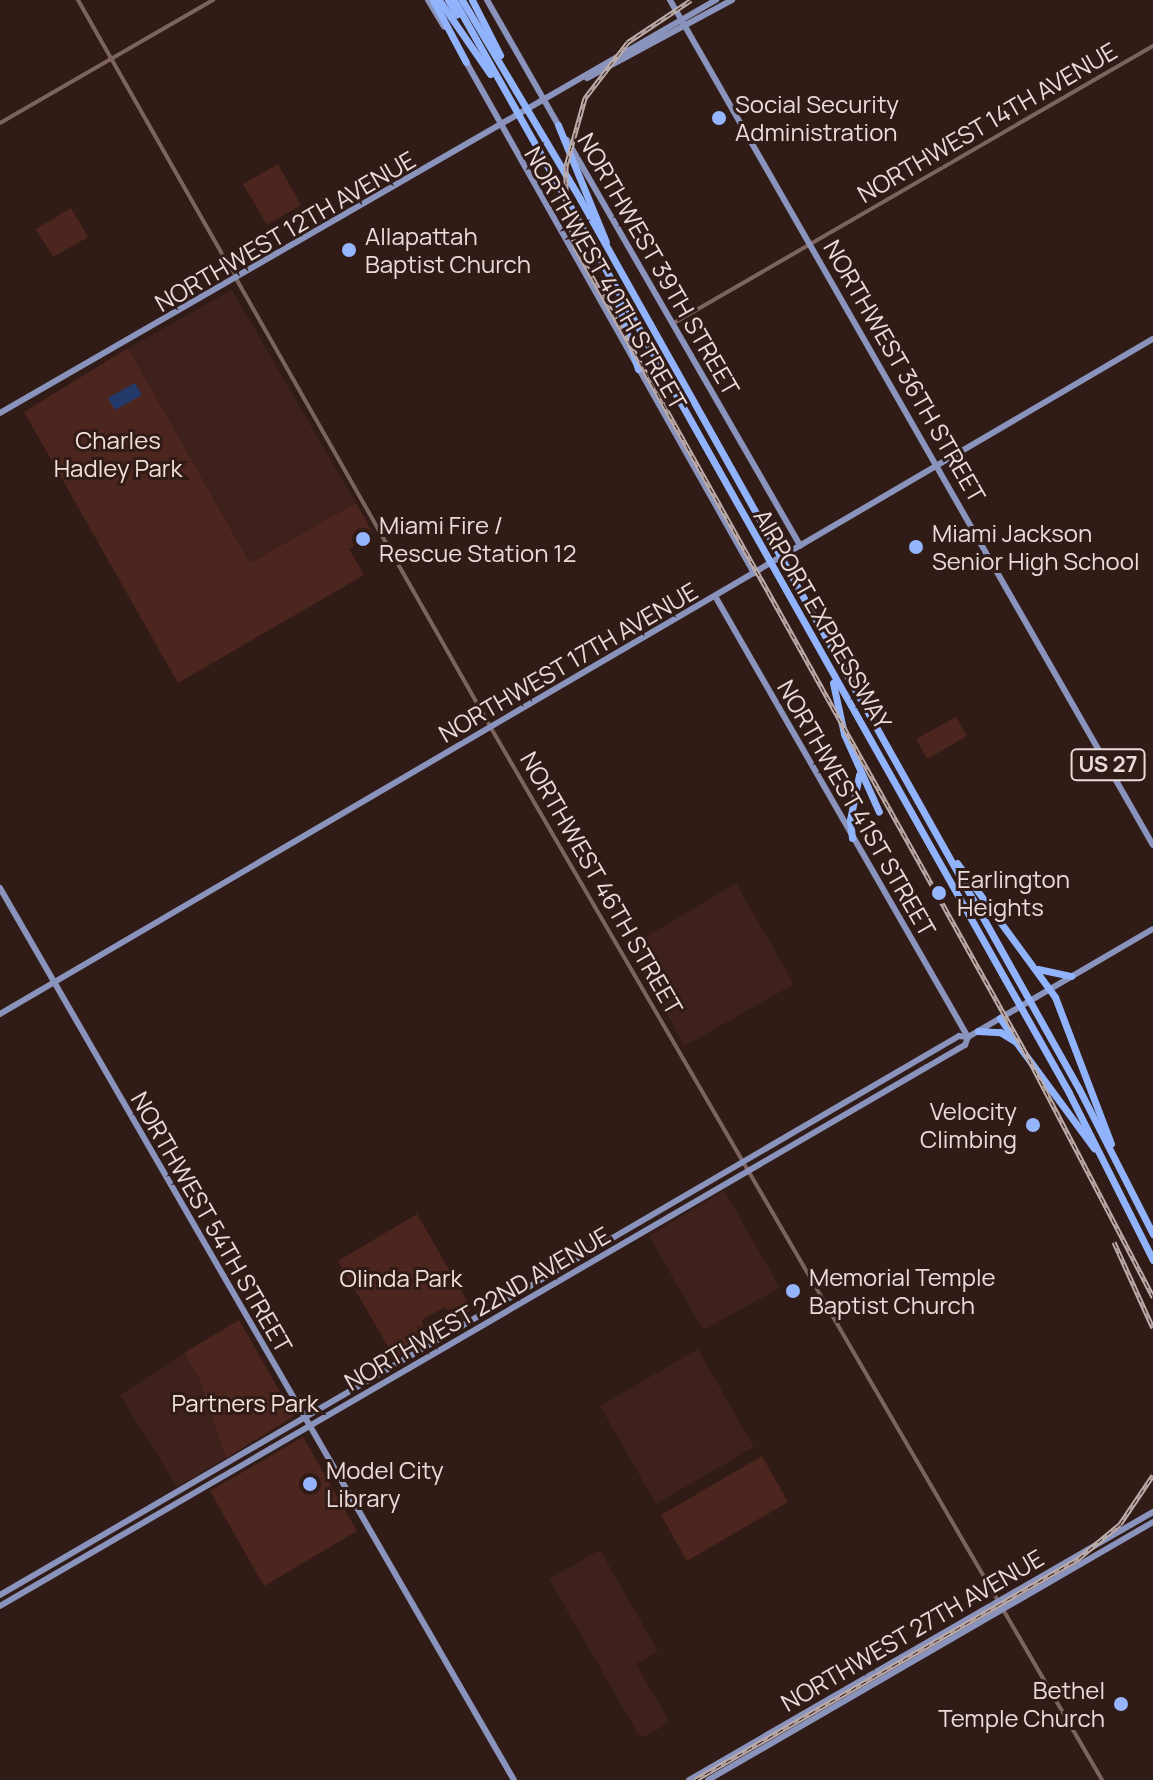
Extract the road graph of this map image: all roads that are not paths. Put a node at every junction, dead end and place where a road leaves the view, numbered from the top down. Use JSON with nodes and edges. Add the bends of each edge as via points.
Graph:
{"nodes":[{"id":1,"x":78,"y":0,"type":"edge"},
{"id":2,"x":213,"y":0,"type":"edge"},
{"id":3,"x":430,"y":0,"type":"edge"},
{"id":4,"x":439,"y":0,"type":"edge"},
{"id":5,"x":451,"y":0,"type":"edge"},
{"id":6,"x":462,"y":0,"type":"edge"},
{"id":7,"x":472,"y":0,"type":"edge"},
{"id":8,"x":487,"y":0,"type":"edge"},
{"id":9,"x":670,"y":0,"type":"edge"},
{"id":10,"x":716,"y":0,"type":"edge"},
{"id":11,"x":732,"y":0,"type":"edge"},
{"id":12,"x":683,"y":23,"type":"junction"},
{"id":13,"x":1153,"y":46,"type":"edge"},
{"id":14,"x":112,"y":59,"type":"junction"},
{"id":15,"x":466,"y":62,"type":"joint"},
{"id":16,"x":511,"y":79,"type":"junction"},
{"id":17,"x":498,"y":81,"type":"junction"},
{"id":18,"x":545,"y":102,"type":"junction"},
{"id":19,"x":0,"y":123,"type":"edge"},
{"id":20,"x":558,"y":125,"type":"junction"},
{"id":21,"x":502,"y":128,"type":"junction"},
{"id":22,"x":811,"y":244,"type":"junction"},
{"id":23,"x":609,"y":252,"type":"junction"},
{"id":24,"x":606,"y":276,"type":"junction"},
{"id":25,"x":236,"y":280,"type":"junction"},
{"id":26,"x":672,"y":324,"type":"junction"},
{"id":27,"x":1153,"y":339,"type":"edge"},
{"id":28,"x":638,"y":369,"type":"junction"},
{"id":29,"x":0,"y":413,"type":"edge"},
{"id":30,"x":938,"y":464,"type":"junction"},
{"id":31,"x":800,"y":546,"type":"junction"},
{"id":32,"x":754,"y":573,"type":"junction"},
{"id":33,"x":715,"y":596,"type":"junction"},
{"id":34,"x":829,"y":669,"type":"junction"},
{"id":35,"x":491,"y":728,"type":"junction"},
{"id":36,"x":856,"y":761,"type":"junction"},
{"id":37,"x":879,"y":812,"type":"dead end"},
{"id":38,"x":925,"y":815,"type":"junction"},
{"id":39,"x":852,"y":838,"type":"junction"},
{"id":40,"x":1153,"y":845,"type":"edge"},
{"id":41,"x":0,"y":888,"type":"edge"},
{"id":42,"x":1153,"y":929,"type":"edge"},
{"id":43,"x":1037,"y":968,"type":"junction"},
{"id":44,"x":1071,"y":976,"type":"junction"},
{"id":45,"x":53,"y":983,"type":"junction"},
{"id":46,"x":1049,"y":989,"type":"junction"},
{"id":47,"x":0,"y":1014,"type":"edge"},
{"id":48,"x":1000,"y":1018,"type":"junction"},
{"id":49,"x":978,"y":1031,"type":"junction"},
{"id":50,"x":968,"y":1037,"type":"junction"},
{"id":51,"x":1016,"y":1042,"type":"junction"},
{"id":52,"x":1115,"y":1158,"type":"junction"},
{"id":53,"x":744,"y":1162,"type":"junction"},
{"id":54,"x":749,"y":1171,"type":"junction"},
{"id":55,"x":1113,"y":1176,"type":"junction"},
{"id":56,"x":1153,"y":1234,"type":"edge"},
{"id":57,"x":1153,"y":1260,"type":"edge"},
{"id":58,"x":304,"y":1418,"type":"junction"},
{"id":59,"x":310,"y":1427,"type":"junction"},
{"id":60,"x":1153,"y":1512,"type":"edge"},
{"id":61,"x":1153,"y":1522,"type":"edge"},
{"id":62,"x":1043,"y":1576,"type":"junction"},
{"id":63,"x":1041,"y":1589,"type":"junction"},
{"id":64,"x":0,"y":1595,"type":"edge"},
{"id":65,"x":999,"y":1601,"type":"junction"},
{"id":66,"x":0,"y":1606,"type":"edge"},
{"id":67,"x":1004,"y":1610,"type":"junction"},
{"id":68,"x":714,"y":1765,"type":"junction"},
{"id":69,"x":711,"y":1778,"type":"edge"},
{"id":70,"x":514,"y":1780,"type":"edge"},
{"id":71,"x":689,"y":1780,"type":"edge"},
{"id":72,"x":1102,"y":1780,"type":"edge"}],
"edges":[{"from":1,"to":14,"type":"street","name":"NORTHWEST 46TH STREET"},
{"from":2,"to":14,"type":"street"},
{"from":3,"to":15,"type":"highway"},
{"from":4,"to":17,"type":"highway"},
{"from":5,"to":17,"type":"highway","name":"AIRPORT EXPRESSWAY"},
{"from":6,"to":16,"type":"highway","name":"AIRPORT EXPRESSWAY"},
{"from":7,"to":16,"type":"highway"},
{"from":8,"to":18,"type":"main road","name":"NORTHWEST 39TH STREET"},
{"from":9,"to":12,"type":"main road","name":"NORTHWEST 36TH STREET","number":"US 27"},
{"from":10,"to":12,"type":"main road","name":"NORTHWEST 12TH AVENUE"},
{"from":11,"to":12,"type":"main road","name":"NORTHWEST 12TH AVENUE"},
{"from":12,"to":18,"type":"main road","name":"NORTHWEST 12TH AVENUE"},
{"from":12,"to":22,"type":"main road","name":"NORTHWEST 36TH STREET","number":"US 27"},
{"from":13,"to":22,"type":"street","name":"NORTHWEST 14TH AVENUE"},
{"from":14,"to":19,"type":"street"},
{"from":14,"to":25,"type":"street","name":"NORTHWEST 46TH STREET"},
{"from":15,"to":21,"type":"main road","name":"NORTHWEST 40TH STREET"},
{"from":16,"to":23,"type":"highway","name":"AIRPORT EXPRESSWAY"},
{"from":17,"to":24,"type":"highway","name":"AIRPORT EXPRESSWAY"},
{"from":18,"to":20,"type":"main road","name":"NORTHWEST 39TH STREET"},
{"from":18,"to":21,"type":"main road","name":"NORTHWEST 12TH AVENUE"},
{"from":20,"to":23,"type":"highway"},
{"from":20,"to":26,"type":"main road","name":"NORTHWEST 39TH STREET"},
{"from":21,"to":25,"type":"main road","name":"NORTHWEST 12TH AVENUE"},
{"from":21,"to":28,"type":"main road","name":"NORTHWEST 40TH STREET"},
{"from":22,"to":26,"type":"street","name":"NORTHWEST 14TH AVENUE"},
{"from":22,"to":30,"type":"main road","name":"NORTHWEST 36TH STREET","number":"US 27"},
{"from":23,"to":38,"type":"highway","name":"AIRPORT EXPRESSWAY"},
{"from":24,"to":28,"type":"highway"},
{"from":24,"to":34,"type":"highway","name":"AIRPORT EXPRESSWAY"},
{"from":25,"to":29,"type":"main road","name":"NORTHWEST 12TH AVENUE"},
{"from":25,"to":35,"type":"street","name":"NORTHWEST 46TH STREET"},
{"from":26,"to":31,"type":"main road","name":"NORTHWEST 39TH STREET"},
{"from":27,"to":30,"type":"main road","name":"NORTHWEST 17TH AVENUE"},
{"from":28,"to":32,"type":"main road","name":"NORTHWEST 40TH STREET"},
{"from":30,"to":31,"type":"main road","name":"NORTHWEST 17TH AVENUE"},
{"from":30,"to":40,"type":"main road","name":"NORTHWEST 36TH STREET","number":"US 27"},
{"from":31,"to":32,"type":"main road","name":"NORTHWEST 17TH AVENUE"},
{"from":32,"to":33,"type":"main road","name":"NORTHWEST 17TH AVENUE"},
{"from":33,"to":35,"type":"main road","name":"NORTHWEST 17TH AVENUE"},
{"from":33,"to":39,"type":"main road","name":"NORTHWEST 41ST STREET"},
{"from":34,"to":36,"type":"highway"},
{"from":34,"to":55,"type":"highway","name":"AIRPORT EXPRESSWAY"},
{"from":35,"to":45,"type":"main road","name":"NORTHWEST 17TH AVENUE"},
{"from":35,"to":53,"type":"street","name":"NORTHWEST 46TH STREET"},
{"from":36,"to":37,"type":"highway"},
{"from":36,"to":39,"type":"highway","via":[[860,780],[850,820]]},
{"from":38,"to":43,"type":"highway"},
{"from":38,"to":52,"type":"highway","name":"AIRPORT EXPRESSWAY"},
{"from":39,"to":50,"type":"main road","name":"NORTHWEST 41ST STREET"},
{"from":41,"to":45,"type":"main road","name":"NORTHWEST 54TH STREET"},
{"from":42,"to":44,"type":"main road","name":"NORTHWEST 22ND AVENUE"},
{"from":43,"to":44,"type":"highway"},
{"from":43,"to":46,"type":"highway"},
{"from":44,"to":46,"type":"main road","name":"NORTHWEST 22ND AVENUE"},
{"from":45,"to":47,"type":"main road","name":"NORTHWEST 17TH AVENUE"},
{"from":45,"to":58,"type":"main road","name":"NORTHWEST 54TH STREET"},
{"from":46,"to":48,"type":"main road","name":"NORTHWEST 22ND AVENUE"},
{"from":46,"to":52,"type":"highway"},
{"from":48,"to":49,"type":"main road","name":"NORTHWEST 22ND AVENUE"},
{"from":48,"to":51,"type":"highway"},
{"from":49,"to":50,"type":"main road","name":"NORTHWEST 22ND AVENUE"},
{"from":49,"to":51,"type":"highway","via":[[1000,1032]]},
{"from":50,"to":53,"type":"main road","name":"NORTHWEST 22ND AVENUE","via":[[959,1036]]},
{"from":50,"to":54,"type":"main road","name":"NORTHWEST 22ND AVENUE","via":[[965,1045]]},
{"from":51,"to":55,"type":"highway"},
{"from":52,"to":56,"type":"highway","name":"AIRPORT EXPRESSWAY"},
{"from":53,"to":54,"type":"street","name":"NORTHWEST 46TH STREET"},
{"from":53,"to":58,"type":"main road","name":"NORTHWEST 22ND AVENUE"},
{"from":54,"to":59,"type":"main road","name":"NORTHWEST 22ND AVENUE"},
{"from":54,"to":65,"type":"street","name":"NORTHWEST 46TH STREET"},
{"from":55,"to":57,"type":"highway","name":"AIRPORT EXPRESSWAY"},
{"from":58,"to":59,"type":"main road","name":"NORTHWEST 54TH STREET"},
{"from":58,"to":64,"type":"main road","name":"NORTHWEST 22ND AVENUE"},
{"from":59,"to":66,"type":"main road","name":"NORTHWEST 22ND AVENUE"},
{"from":59,"to":70,"type":"main road","name":"NORTHWEST 54TH STREET"},
{"from":60,"to":62,"type":"main road","name":"NORTHWEST 27TH AVENUE"},
{"from":61,"to":63,"type":"main road","name":"NORTHWEST 27TH AVENUE"},
{"from":62,"to":63,"type":"main road"},
{"from":62,"to":65,"type":"main road","name":"NORTHWEST 27TH AVENUE"},
{"from":63,"to":67,"type":"main road","name":"NORTHWEST 27TH AVENUE"},
{"from":65,"to":67,"type":"street","name":"NORTHWEST 46TH STREET"},
{"from":65,"to":68,"type":"main road","name":"NORTHWEST 27TH AVENUE"},
{"from":67,"to":69,"type":"main road","name":"NORTHWEST 27TH AVENUE"},
{"from":67,"to":72,"type":"street","name":"NORTHWEST 46TH STREET"},
{"from":68,"to":69,"type":"main road"},
{"from":68,"to":71,"type":"main road","name":"NORTHWEST 27TH AVENUE"}]}
